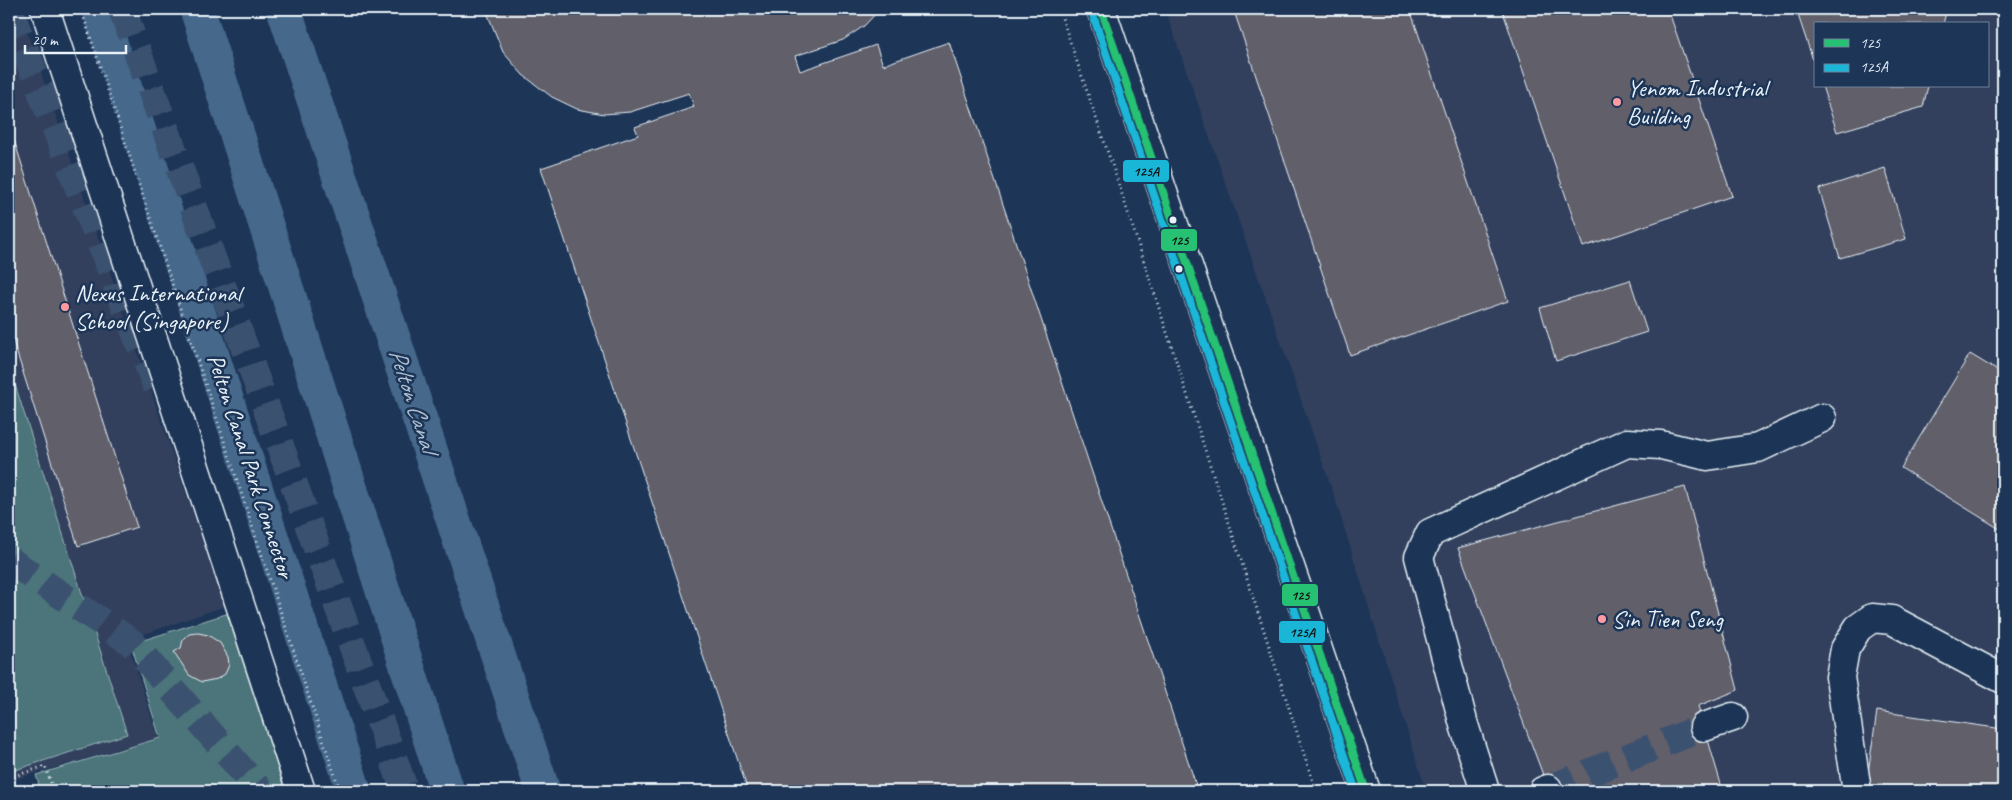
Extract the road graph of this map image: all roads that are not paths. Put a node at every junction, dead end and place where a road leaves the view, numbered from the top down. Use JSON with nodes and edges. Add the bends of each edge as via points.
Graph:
{"nodes":[{"id":1,"x":45,"y":9,"type":"edge"},
{"id":2,"x":1101,"y":9,"type":"edge"},
{"id":3,"x":1822,"y":418,"type":"dead end"},
{"id":4,"x":2003,"y":678,"type":"edge"},
{"id":5,"x":1733,"y":717,"type":"dead end"},
{"id":6,"x":1704,"y":727,"type":"tunnel mouth"},
{"id":7,"x":301,"y":791,"type":"edge"},
{"id":8,"x":1366,"y":791,"type":"edge"},
{"id":9,"x":1485,"y":791,"type":"edge"},
{"id":10,"x":1857,"y":791,"type":"edge"}],
"edges":[{"from":1,"to":7,"type":"street"},
{"from":2,"to":8,"type":"street"},
{"from":3,"to":9,"type":"street","via":[[1758,448],[1707,456],[1661,444],[1627,443],[1430,533],[1419,557]]},
{"from":4,"to":10,"type":"street","via":[[1892,620],[1872,618],[1858,628],[1845,649],[1840,677]]},
{"from":5,"to":6,"type":"street"}]}
